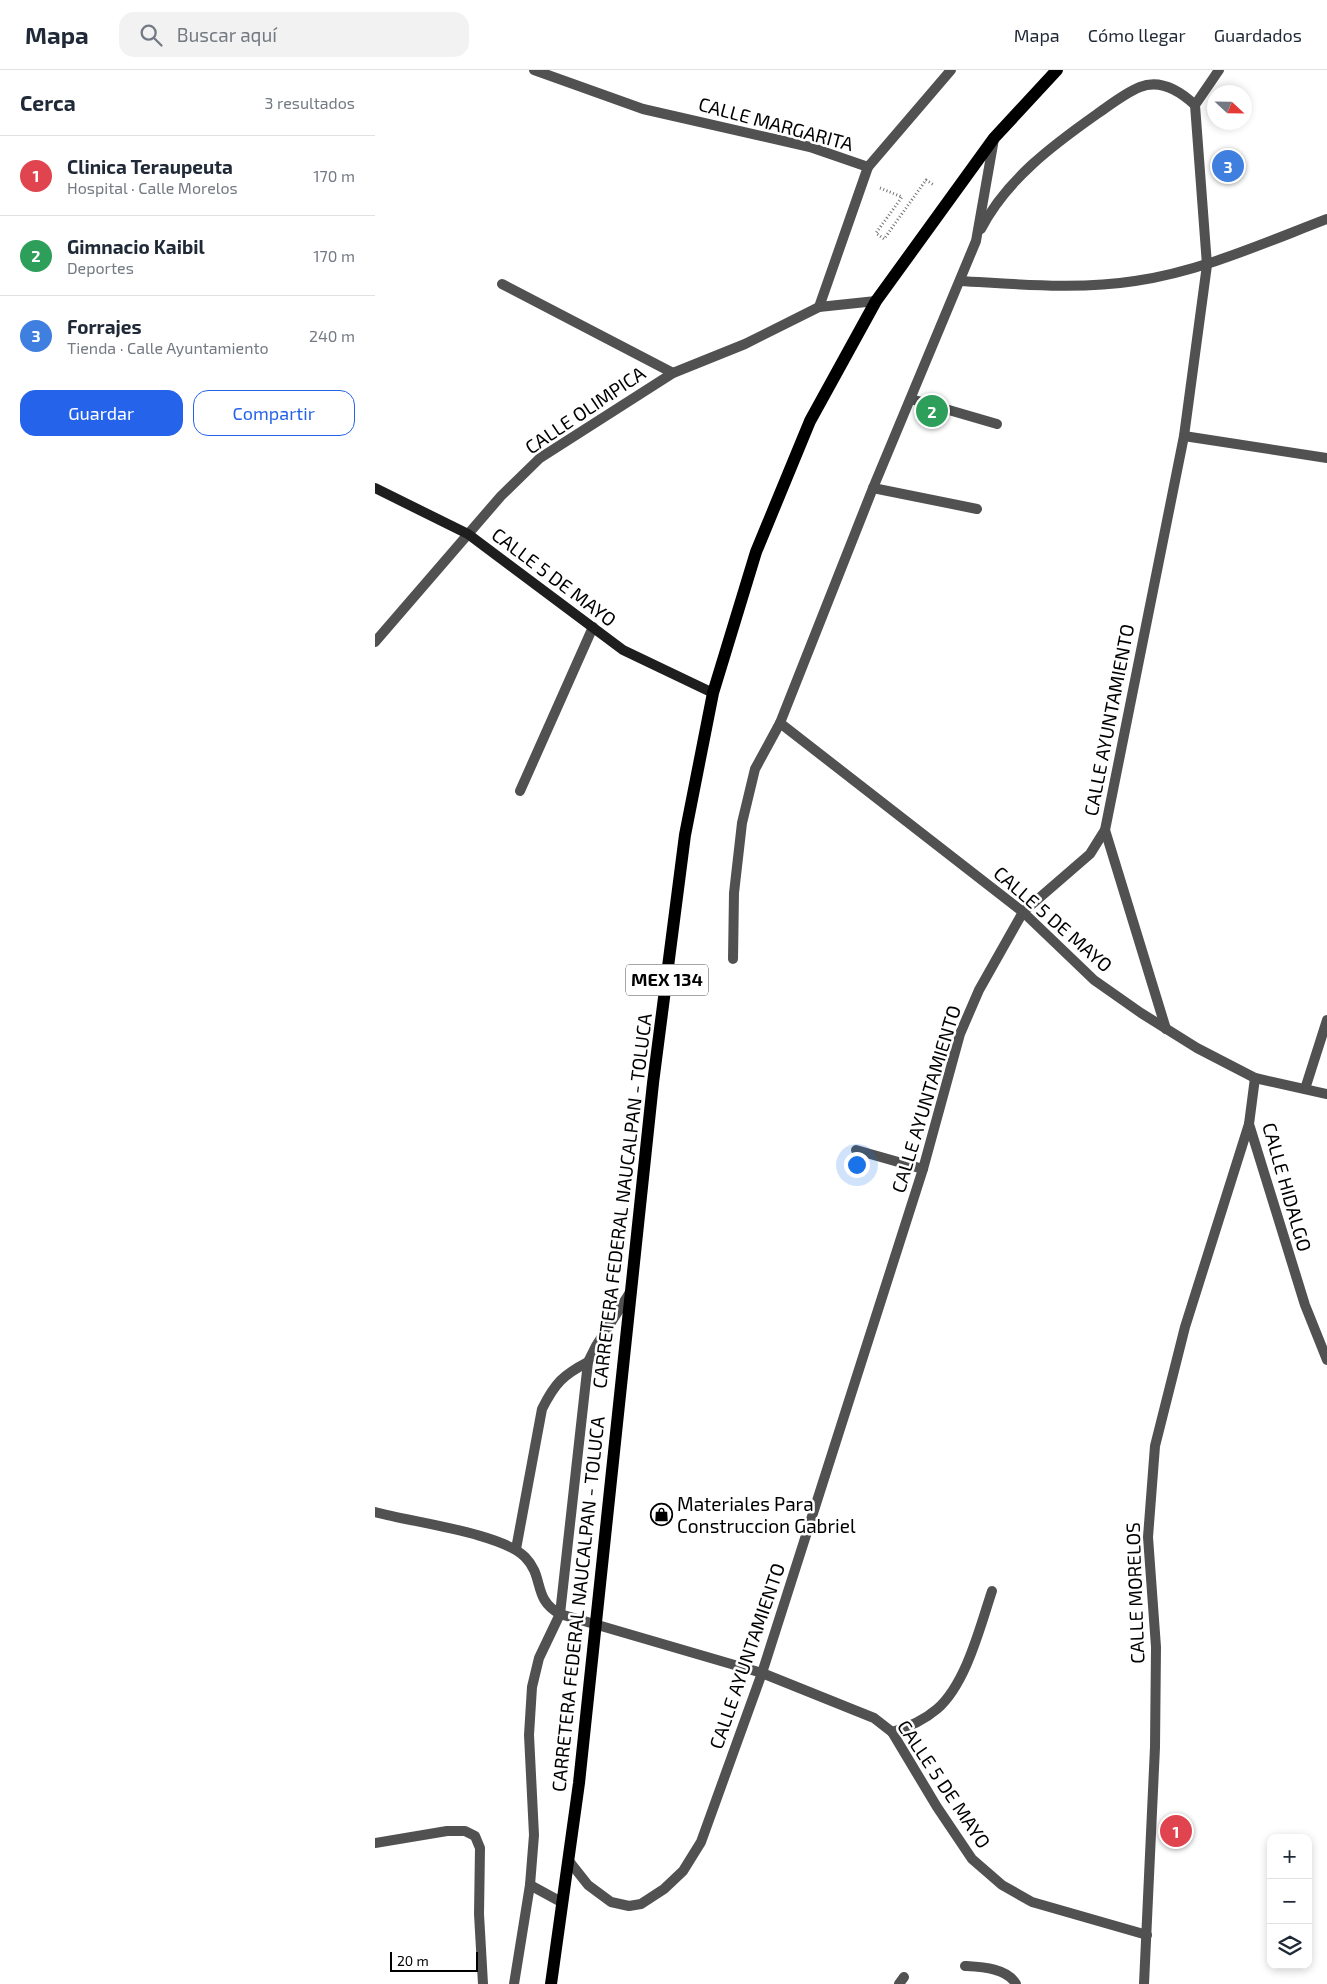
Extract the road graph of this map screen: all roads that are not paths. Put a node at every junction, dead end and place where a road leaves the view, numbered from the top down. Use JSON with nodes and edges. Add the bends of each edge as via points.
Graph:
{"nodes":[{"id":1,"x":534,"y":70,"type":"edge"},
{"id":2,"x":951,"y":70,"type":"edge"},
{"id":3,"x":1057,"y":70,"type":"edge"},
{"id":4,"x":1219,"y":70,"type":"edge"},
{"id":5,"x":1195,"y":105,"type":"junction"},
{"id":6,"x":995,"y":138,"type":"junction"},
{"id":7,"x":868,"y":166,"type":"junction"},
{"id":8,"x":1327,"y":219,"type":"edge"},
{"id":9,"x":975,"y":242,"type":"junction"},
{"id":10,"x":1207,"y":265,"type":"junction"},
{"id":11,"x":960,"y":281,"type":"junction"},
{"id":12,"x":502,"y":284,"type":"dead end"},
{"id":13,"x":876,"y":301,"type":"junction"},
{"id":14,"x":819,"y":307,"type":"junction"},
{"id":15,"x":673,"y":373,"type":"junction"},
{"id":16,"x":911,"y":399,"type":"junction"},
{"id":17,"x":997,"y":424,"type":"dead end"},
{"id":18,"x":1184,"y":436,"type":"junction"},
{"id":19,"x":1327,"y":458,"type":"edge"},
{"id":20,"x":375,"y":488,"type":"edge"},
{"id":21,"x":873,"y":488,"type":"junction"},
{"id":22,"x":977,"y":509,"type":"dead end"},
{"id":23,"x":468,"y":534,"type":"junction"},
{"id":24,"x":593,"y":627,"type":"junction"},
{"id":25,"x":375,"y":642,"type":"edge"},
{"id":26,"x":713,"y":693,"type":"junction"},
{"id":27,"x":780,"y":724,"type":"junction"},
{"id":28,"x":520,"y":791,"type":"dead end"},
{"id":29,"x":1105,"y":830,"type":"junction"},
{"id":30,"x":1023,"y":912,"type":"junction"},
{"id":31,"x":733,"y":959,"type":"dead end"},
{"id":32,"x":1327,"y":1020,"type":"edge"},
{"id":33,"x":1166,"y":1028,"type":"junction"},
{"id":34,"x":1255,"y":1078,"type":"junction"},
{"id":35,"x":1305,"y":1089,"type":"junction"},
{"id":36,"x":1327,"y":1094,"type":"edge"},
{"id":37,"x":1249,"y":1124,"type":"junction"},
{"id":38,"x":856,"y":1150,"type":"dead end"},
{"id":39,"x":923,"y":1169,"type":"junction"},
{"id":40,"x":629,"y":1294,"type":"junction"},
{"id":41,"x":1327,"y":1360,"type":"edge"},
{"id":42,"x":588,"y":1362,"type":"junction"},
{"id":43,"x":375,"y":1512,"type":"edge"},
{"id":44,"x":516,"y":1549,"type":"junction"},
{"id":45,"x":992,"y":1591,"type":"dead end"},
{"id":46,"x":560,"y":1614,"type":"junction"},
{"id":47,"x":594,"y":1622,"type":"junction"},
{"id":48,"x":762,"y":1673,"type":"junction"},
{"id":49,"x":892,"y":1732,"type":"junction"},
{"id":50,"x":375,"y":1843,"type":"edge"},
{"id":51,"x":569,"y":1861,"type":"junction"},
{"id":52,"x":530,"y":1885,"type":"junction"},
{"id":53,"x":563,"y":1903,"type":"junction"},
{"id":54,"x":1147,"y":1935,"type":"junction"},
{"id":55,"x":965,"y":1966,"type":"dead end"},
{"id":56,"x":483,"y":1984,"type":"edge"},
{"id":57,"x":514,"y":1984,"type":"edge"},
{"id":58,"x":551,"y":1984,"type":"edge"},
{"id":59,"x":1016,"y":1984,"type":"edge"},
{"id":60,"x":1144,"y":1984,"type":"edge"}],
"edges":[{"from":1,"to":7,"type":"street","name":"CALLE MARGARITA","via":[[643,109],[810,147]]},
{"from":2,"to":7,"type":"street"},
{"from":3,"to":6,"type":"main road","name":"CARRETERA FEDERAL NAUCALPAN - TOLUCA","number":"MEX 134"},
{"from":4,"to":5,"type":"street"},
{"from":5,"to":9,"type":"street","via":[[1180,91],[1159,85],[1140,87],[1107,107],[1068,134],[1016,179],[988,216]]},
{"from":5,"to":10,"type":"street","name":"CALLE AYUNTAMIENTO"},
{"from":6,"to":9,"type":"street"},
{"from":6,"to":13,"type":"main road","name":"CARRETERA FEDERAL NAUCALPAN - TOLUCA","number":"MEX 134"},
{"from":7,"to":14,"type":"street","name":"CALLE MARGARITA"},
{"from":8,"to":10,"type":"street"},
{"from":9,"to":11,"type":"street"},
{"from":10,"to":11,"type":"street","via":[[1134,281],[1093,285]]},
{"from":10,"to":18,"type":"street","name":"CALLE AYUNTAMIENTO"},
{"from":11,"to":16,"type":"street"},
{"from":12,"to":15,"type":"street"},
{"from":13,"to":14,"type":"street","name":"CALLE OLIMPICA"},
{"from":13,"to":26,"type":"main road","name":"CARRETERA FEDERAL NAUCALPAN - TOLUCA","number":"MEX 134","via":[[810,421],[756,552]]},
{"from":14,"to":15,"type":"street","name":"CALLE OLIMPICA","via":[[745,344]]},
{"from":15,"to":23,"type":"street","name":"CALLE OLIMPICA","via":[[540,458]]},
{"from":16,"to":17,"type":"street"},
{"from":16,"to":21,"type":"street"},
{"from":18,"to":19,"type":"street"},
{"from":18,"to":29,"type":"street","name":"CALLE AYUNTAMIENTO"},
{"from":20,"to":23,"type":"street","name":"CALLE 5 DE MAYO"},
{"from":21,"to":22,"type":"street"},
{"from":21,"to":27,"type":"street"},
{"from":23,"to":24,"type":"street","name":"CALLE 5 DE MAYO"},
{"from":23,"to":25,"type":"street","name":"CALLE OLIMPICA"},
{"from":24,"to":26,"type":"street","name":"CALLE 5 DE MAYO","via":[[623,650]]},
{"from":24,"to":28,"type":"street"},
{"from":26,"to":40,"type":"main road","name":"CARRETERA FEDERAL NAUCALPAN - TOLUCA","number":"MEX 134","via":[[685,835]]},
{"from":27,"to":30,"type":"street","name":"CALLE 5 DE MAYO"},
{"from":27,"to":31,"type":"street","via":[[755,769],[747,797],[734,893]]},
{"from":29,"to":30,"type":"street","name":"CALLE AYUNTAMIENTO","via":[[1090,854]]},
{"from":29,"to":33,"type":"street"},
{"from":30,"to":33,"type":"street","name":"CALLE 5 DE MAYO","via":[[1094,980]]},
{"from":30,"to":39,"type":"street","name":"CALLE AYUNTAMIENTO","via":[[979,990],[960,1034]]},
{"from":32,"to":35,"type":"street"},
{"from":33,"to":34,"type":"street","name":"CALLE 5 DE MAYO"},
{"from":34,"to":35,"type":"street","name":"CALLE 5 DE MAYO"},
{"from":34,"to":37,"type":"street","name":"CALLE HIDALGO"},
{"from":35,"to":36,"type":"street","name":"CALLE 5 DE MAYO"},
{"from":37,"to":41,"type":"street","name":"CALLE HIDALGO","via":[[1305,1306]]},
{"from":37,"to":54,"type":"street","name":"CALLE MORELOS","via":[[1185,1327],[1155,1446],[1148,1537],[1156,1657]]},
{"from":38,"to":39,"type":"street"},
{"from":39,"to":48,"type":"street","name":"CALLE AYUNTAMIENTO"},
{"from":40,"to":42,"type":"street"},
{"from":40,"to":47,"type":"main road","name":"CARRETERA FEDERAL NAUCALPAN - TOLUCA","number":"MEX 134"},
{"from":42,"to":44,"type":"street","via":[[565,1374],[542,1408]]},
{"from":42,"to":46,"type":"street"},
{"from":43,"to":44,"type":"street","via":[[472,1534]]},
{"from":44,"to":46,"type":"street","via":[[533,1566],[542,1599]]},
{"from":45,"to":49,"type":"street","via":[[970,1656],[957,1683],[938,1708],[916,1724]]},
{"from":46,"to":47,"type":"street","name":"CALLE 5 DE MAYO"},
{"from":46,"to":52,"type":"street","via":[[539,1658],[532,1687],[529,1735],[534,1835]]},
{"from":47,"to":48,"type":"street","name":"CALLE 5 DE MAYO"},
{"from":47,"to":51,"type":"main road","name":"CARRETERA FEDERAL NAUCALPAN - TOLUCA","number":"MEX 134"},
{"from":48,"to":49,"type":"street","name":"CALLE 5 DE MAYO","via":[[874,1718]]},
{"from":48,"to":51,"type":"street","name":"CALLE AYUNTAMIENTO","via":[[701,1842],[683,1871],[671,1883],[641,1904],[629,1906],[611,1902],[588,1885]]},
{"from":49,"to":54,"type":"street","name":"CALLE 5 DE MAYO","via":[[973,1859],[1002,1885],[1032,1902]]},
{"from":50,"to":56,"type":"street","via":[[447,1831],[465,1831],[475,1836],[480,1848]]},
{"from":51,"to":53,"type":"main road","name":"CARRETERA FEDERAL NAUCALPAN - TOLUCA","number":"MEX 134"},
{"from":52,"to":53,"type":"street"},
{"from":52,"to":57,"type":"street"},
{"from":53,"to":58,"type":"main road","name":"CARRETERA FEDERAL NAUCALPAN - TOLUCA","number":"MEX 134"},
{"from":54,"to":60,"type":"street","name":"CALLE MORELOS"},
{"from":55,"to":59,"type":"street","via":[[998,1971]]}]}
